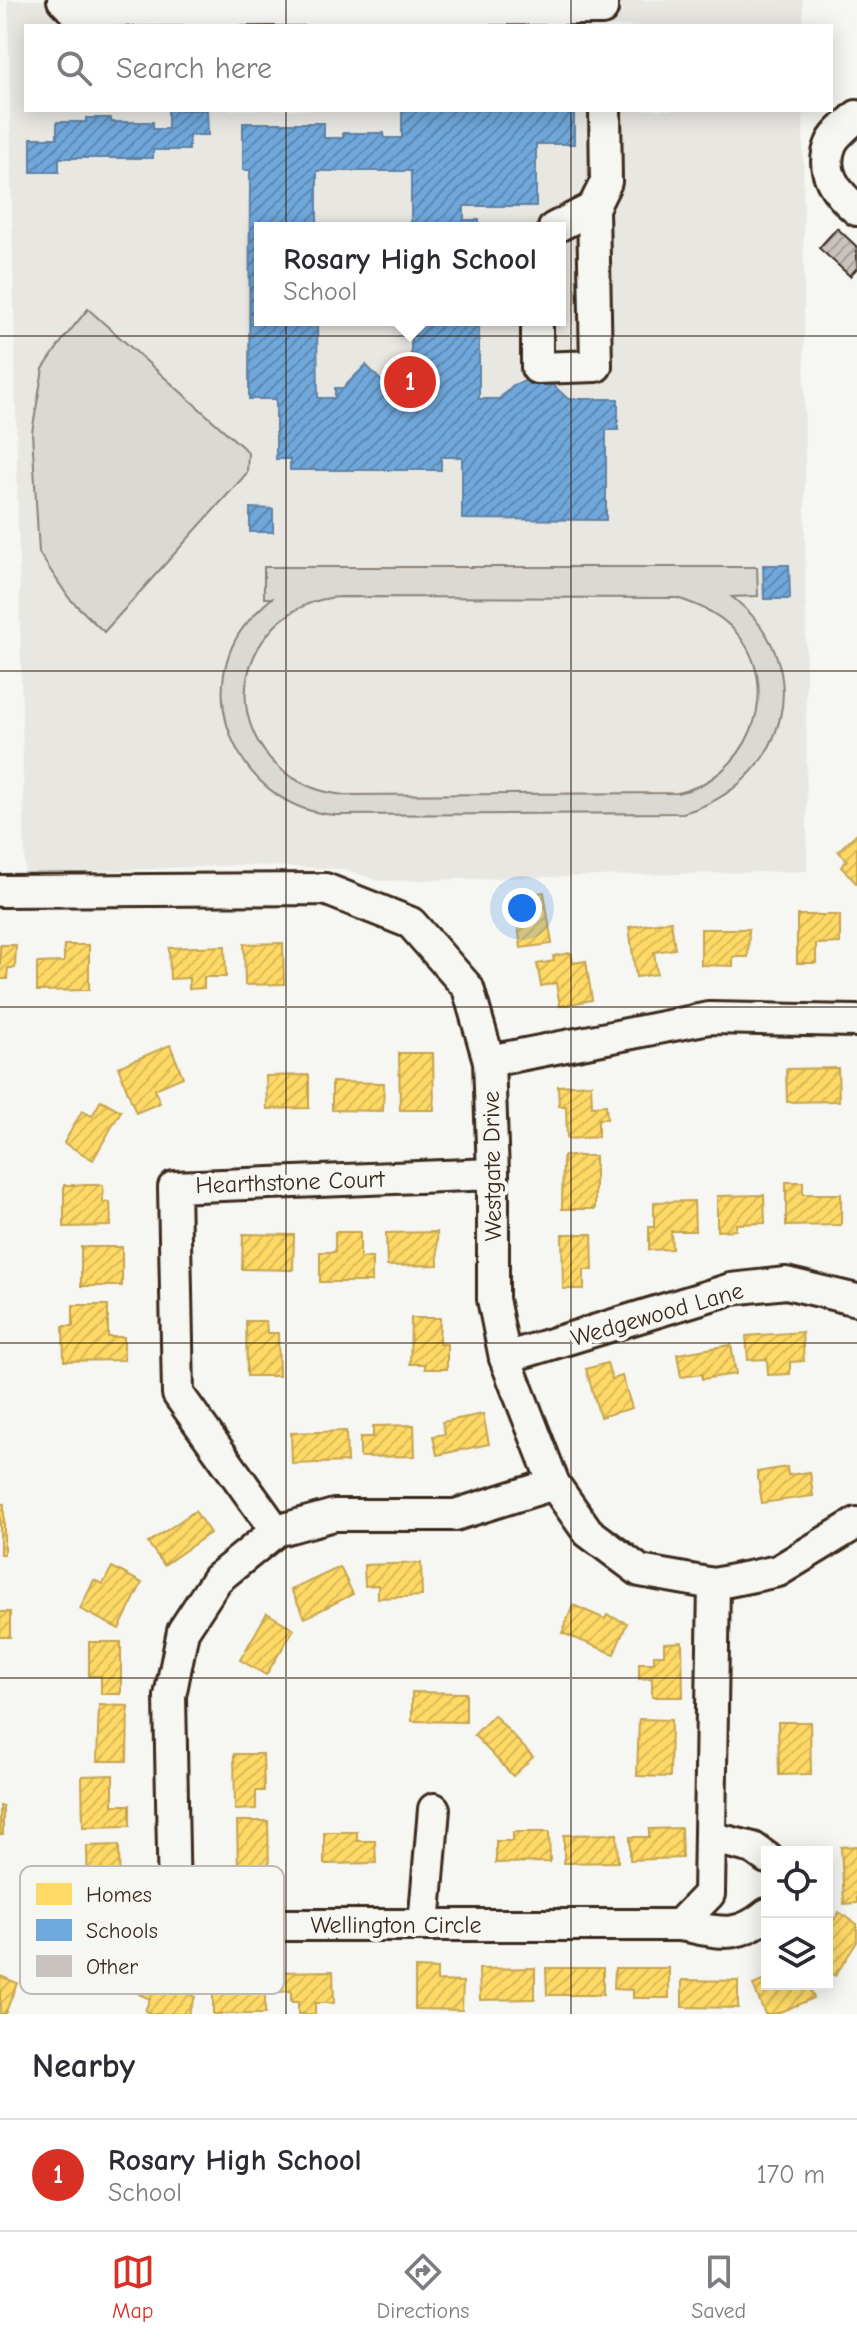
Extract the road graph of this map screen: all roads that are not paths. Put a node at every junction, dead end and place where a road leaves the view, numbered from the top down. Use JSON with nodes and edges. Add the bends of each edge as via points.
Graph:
{"nodes":[{"id":1,"x":63,"y":0,"type":"edge"},
{"id":2,"x":370,"y":5,"type":"edge"},
{"id":3,"x":602,"y":12,"type":"edge"},
{"id":4,"x":605,"y":112,"type":"edge"},
{"id":5,"x":857,"y":116,"type":"edge"},
{"id":6,"x":593,"y":208,"type":"junction"},
{"id":7,"x":857,"y":210,"type":"edge"},
{"id":8,"x":566,"y":222,"type":"edge"},
{"id":9,"x":537,"y":326,"type":"edge"},
{"id":10,"x":0,"y":891,"type":"edge"},
{"id":11,"x":856,"y":1019,"type":"edge"},
{"id":12,"x":489,"y":1061,"type":"junction"},
{"id":13,"x":493,"y":1174,"type":"junction"},
{"id":14,"x":857,"y":1300,"type":"edge"},
{"id":15,"x":505,"y":1358,"type":"junction"},
{"id":16,"x":554,"y":1484,"type":"junction"},
{"id":17,"x":857,"y":1523,"type":"edge"},
{"id":18,"x":276,"y":1531,"type":"junction"},
{"id":19,"x":714,"y":1584,"type":"junction"},
{"id":20,"x":434,"y":1809,"type":"dead end"},
{"id":21,"x":710,"y":1837,"type":"junction"},
{"id":22,"x":761,"y":1854,"type":"edge"},
{"id":23,"x":173,"y":1866,"type":"edge"},
{"id":24,"x":762,"y":1918,"type":"edge"},
{"id":25,"x":284,"y":1925,"type":"edge"},
{"id":26,"x":424,"y":1925,"type":"junction"},
{"id":27,"x":679,"y":1925,"type":"junction"}],
"edges":[{"from":1,"to":2,"type":"street","via":[[74,11]]},
{"from":2,"to":3,"type":"street"},
{"from":4,"to":6,"type":"street","via":[[606,182]]},
{"from":5,"to":7,"type":"street","via":[[831,142],[827,167],[837,192]]},
{"from":6,"to":8,"type":"street"},
{"from":6,"to":9,"type":"street","via":[[596,366],[537,368]]},
{"from":10,"to":12,"type":"street","name":"Westgate Drive","via":[[325,889],[411,923],[468,988]]},
{"from":11,"to":12,"type":"street","via":[[709,1018]]},
{"from":12,"to":13,"type":"street","name":"Westgate Drive"},
{"from":13,"to":15,"type":"street","name":"Westgate Drive","via":[[493,1299]]},
{"from":13,"to":18,"type":"street","name":"Hearthstone Court","via":[[174,1187],[178,1394]]},
{"from":14,"to":15,"type":"street","name":"Wedgewood Lane","via":[[786,1283],[731,1289]]},
{"from":15,"to":16,"type":"street","name":"Westgate Drive"},
{"from":16,"to":18,"type":"street","name":"Wellington Circle","via":[[455,1515],[334,1515]]},
{"from":16,"to":19,"type":"street","name":"Westgate Drive","via":[[588,1532],[640,1571]]},
{"from":17,"to":19,"type":"street","name":"Westgate Drive","via":[[778,1571]]},
{"from":18,"to":23,"type":"street","name":"Wellington Circle","via":[[217,1579],[183,1631],[170,1696]]},
{"from":19,"to":21,"type":"street"},
{"from":20,"to":26,"type":"street"},
{"from":21,"to":22,"type":"street"},
{"from":21,"to":27,"type":"street","via":[[709,1894]]},
{"from":24,"to":27,"type":"street","name":"Wellington Circle","via":[[737,1932]]},
{"from":25,"to":26,"type":"street","name":"Wellington Circle"},
{"from":26,"to":27,"type":"street","name":"Wellington Circle"}]}
